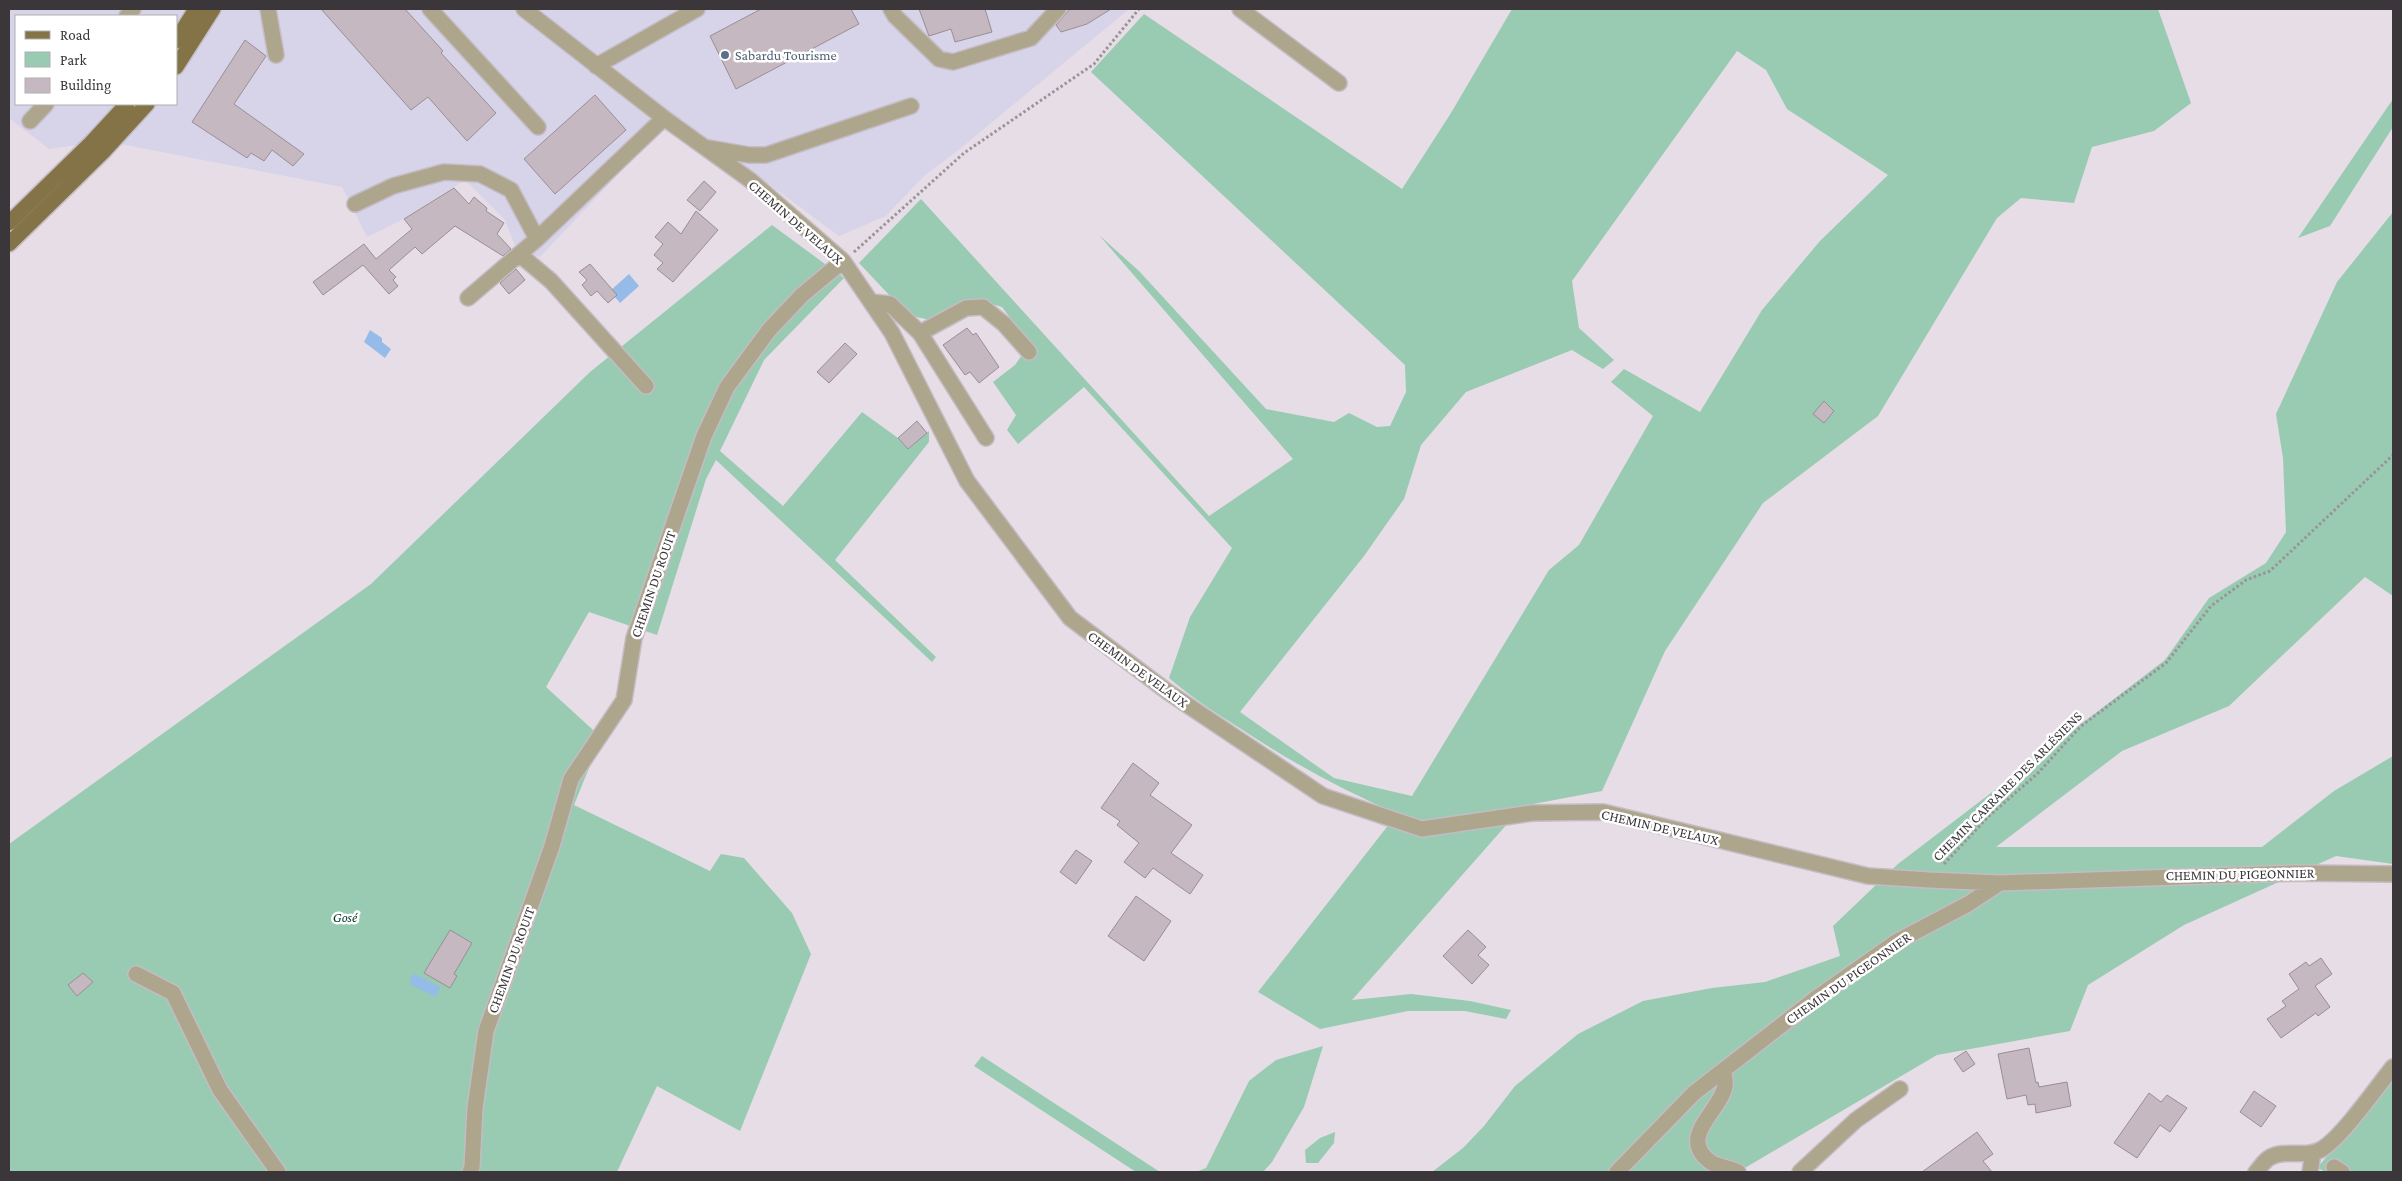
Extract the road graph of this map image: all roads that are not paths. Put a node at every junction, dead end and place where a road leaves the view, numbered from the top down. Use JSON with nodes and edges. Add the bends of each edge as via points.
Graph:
{"nodes":[{"id":1,"x":196,"y":9,"type":"edge"},
{"id":2,"x":213,"y":9,"type":"edge"},
{"id":3,"x":268,"y":9,"type":"edge"},
{"id":4,"x":430,"y":9,"type":"edge"},
{"id":5,"x":524,"y":9,"type":"edge"},
{"id":6,"x":697,"y":9,"type":"edge"},
{"id":7,"x":891,"y":9,"type":"edge"},
{"id":8,"x":1058,"y":9,"type":"edge"},
{"id":9,"x":1240,"y":9,"type":"edge"},
{"id":10,"x":178,"y":38,"type":"edge"},
{"id":11,"x":276,"y":55,"type":"dead end"},
{"id":12,"x":178,"y":64,"type":"edge"},
{"id":13,"x":596,"y":66,"type":"junction"},
{"id":14,"x":1339,"y":83,"type":"dead end"},
{"id":15,"x":45,"y":105,"type":"edge"},
{"id":16,"x":126,"y":105,"type":"edge"},
{"id":17,"x":146,"y":105,"type":"edge"},
{"id":18,"x":911,"y":106,"type":"dead end"},
{"id":19,"x":664,"y":118,"type":"junction"},
{"id":20,"x":30,"y":121,"type":"dead end"},
{"id":21,"x":538,"y":127,"type":"dead end"},
{"id":22,"x":706,"y":148,"type":"junction"},
{"id":23,"x":355,"y":204,"type":"dead end"},
{"id":24,"x":9,"y":224,"type":"edge"},
{"id":25,"x":537,"y":239,"type":"junction"},
{"id":26,"x":9,"y":244,"type":"edge"},
{"id":27,"x":519,"y":254,"type":"junction"},
{"id":28,"x":843,"y":261,"type":"junction"},
{"id":29,"x":468,"y":298,"type":"dead end"},
{"id":30,"x":871,"y":302,"type":"junction"},
{"id":31,"x":920,"y":333,"type":"junction"},
{"id":32,"x":1029,"y":352,"type":"dead end"},
{"id":33,"x":646,"y":386,"type":"dead end"},
{"id":34,"x":986,"y":438,"type":"dead end"},
{"id":35,"x":2393,"y":874,"type":"edge"},
{"id":36,"x":2000,"y":883,"type":"junction"},
{"id":37,"x":136,"y":974,"type":"dead end"},
{"id":38,"x":2393,"y":1067,"type":"edge"},
{"id":39,"x":1724,"y":1070,"type":"junction"},
{"id":40,"x":1900,"y":1089,"type":"dead end"},
{"id":41,"x":2313,"y":1153,"type":"junction"},
{"id":42,"x":278,"y":1172,"type":"edge"},
{"id":43,"x":470,"y":1172,"type":"edge"},
{"id":44,"x":1617,"y":1172,"type":"edge"},
{"id":45,"x":1738,"y":1172,"type":"edge"},
{"id":46,"x":1800,"y":1172,"type":"edge"},
{"id":47,"x":2256,"y":1172,"type":"edge"},
{"id":48,"x":2310,"y":1172,"type":"edge"}],
"edges":[{"from":1,"to":10,"type":"main road"},
{"from":2,"to":12,"type":"main road"},
{"from":3,"to":11,"type":"street"},
{"from":4,"to":21,"type":"street"},
{"from":5,"to":13,"type":"street","name":"CHEMIN DE VELAUX"},
{"from":6,"to":13,"type":"street"},
{"from":7,"to":8,"type":"street","via":[[940,59],[953,62],[1031,38]]},
{"from":9,"to":14,"type":"street"},
{"from":13,"to":19,"type":"street","name":"CHEMIN DE VELAUX"},
{"from":15,"to":20,"type":"street"},
{"from":16,"to":24,"type":"main road"},
{"from":17,"to":26,"type":"main road"},
{"from":18,"to":22,"type":"street","via":[[766,155]]},
{"from":19,"to":22,"type":"street","name":"CHEMIN DE VELAUX"},
{"from":19,"to":25,"type":"street"},
{"from":22,"to":28,"type":"street","name":"CHEMIN DE VELAUX","via":[[750,180]]},
{"from":23,"to":25,"type":"street","via":[[393,186],[444,172],[480,174],[511,190]]},
{"from":25,"to":27,"type":"street"},
{"from":27,"to":29,"type":"street"},
{"from":27,"to":33,"type":"street","via":[[551,281]]},
{"from":28,"to":30,"type":"street","name":"CHEMIN DE VELAUX"},
{"from":28,"to":43,"type":"street","name":"CHEMIN DU ROUIT","via":[[802,295],[757,345],[727,387],[704,436],[634,638],[624,700],[571,778],[552,846],[486,1031]]},
{"from":30,"to":31,"type":"street","via":[[890,304]]},
{"from":30,"to":36,"type":"street","name":"CHEMIN DE VELAUX","via":[[892,333],[967,481],[1070,618],[1168,692],[1323,796],[1422,829],[1532,813],[1603,812],[1868,876]]},
{"from":31,"to":32,"type":"street","via":[[966,308],[983,307],[1004,324]]},
{"from":31,"to":34,"type":"street"},
{"from":35,"to":36,"type":"street","name":"CHEMIN DU PIGEONNIER","via":[[2297,872]]},
{"from":36,"to":39,"type":"street","name":"CHEMIN DU PIGEONNIER","via":[[1896,942],[1815,999]]},
{"from":37,"to":42,"type":"street","via":[[173,994],[220,1090]]},
{"from":38,"to":41,"type":"street","via":[[2339,1133]]},
{"from":39,"to":44,"type":"street","name":"CHEMIN DU PIGEONNIER","via":[[1694,1093]]},
{"from":39,"to":45,"type":"street","via":[[1725,1086],[1700,1130],[1698,1143],[1702,1155],[1714,1164]]},
{"from":40,"to":46,"type":"street","via":[[1856,1120]]},
{"from":41,"to":47,"type":"street","via":[[2277,1154],[2268,1158]]},
{"from":41,"to":48,"type":"street"}]}
